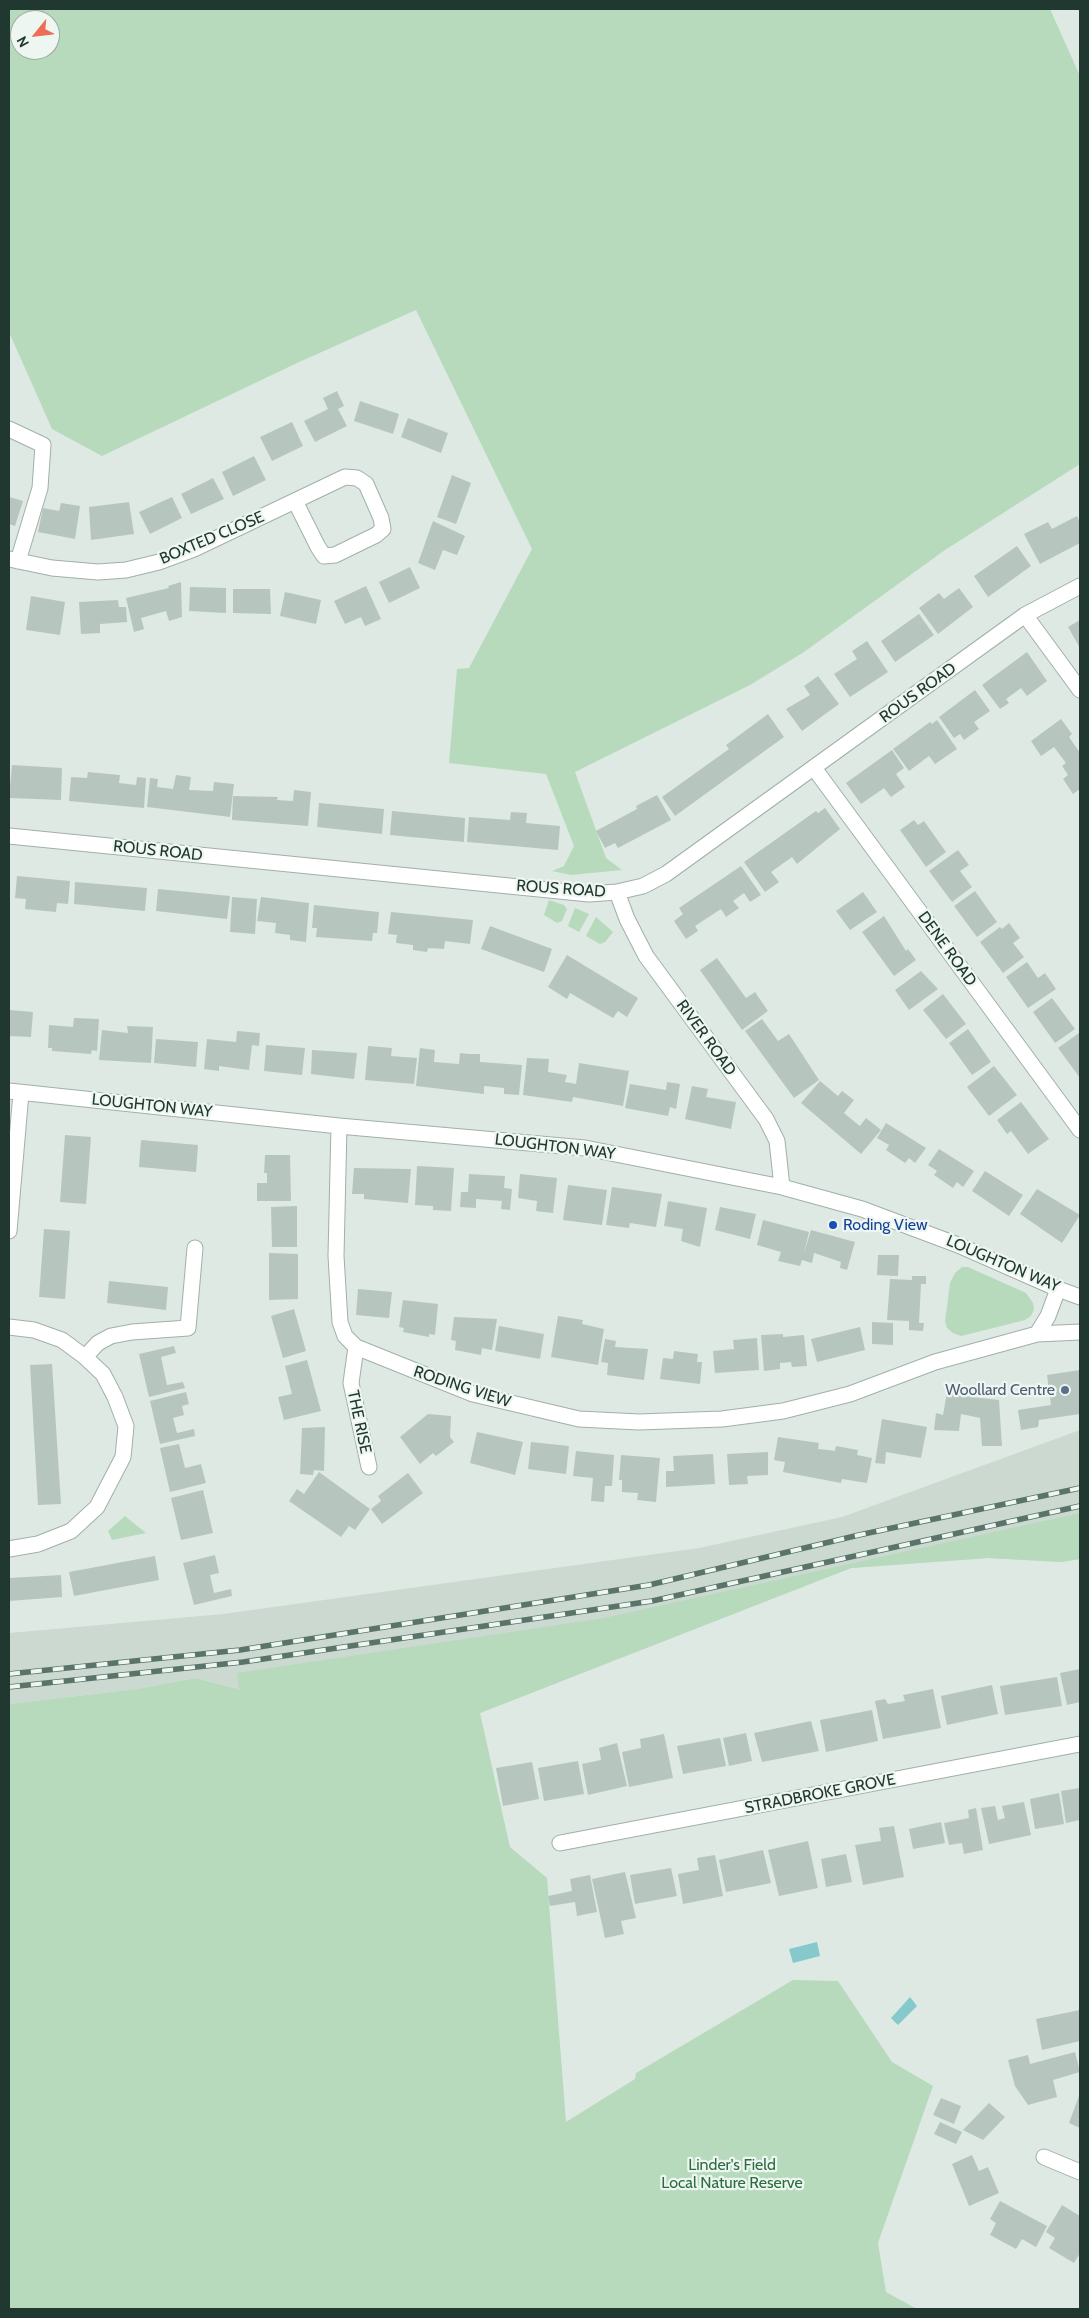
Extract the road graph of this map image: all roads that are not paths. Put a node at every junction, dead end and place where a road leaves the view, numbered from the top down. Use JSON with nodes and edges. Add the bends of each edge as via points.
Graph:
{"nodes":[{"id":1,"x":9,"y":429,"type":"edge"},
{"id":2,"x":296,"y":502,"type":"junction"},
{"id":3,"x":13,"y":560,"type":"edge"},
{"id":4,"x":1080,"y":586,"type":"edge"},
{"id":5,"x":1025,"y":615,"type":"junction"},
{"id":6,"x":1080,"y":690,"type":"edge"},
{"id":7,"x":814,"y":768,"type":"junction"},
{"id":8,"x":9,"y":836,"type":"edge"},
{"id":9,"x":617,"y":892,"type":"junction"},
{"id":10,"x":15,"y":1092,"type":"edge"},
{"id":11,"x":339,"y":1126,"type":"junction"},
{"id":12,"x":1080,"y":1130,"type":"edge"},
{"id":13,"x":11,"y":1183,"type":"edge"},
{"id":14,"x":782,"y":1187,"type":"junction"},
{"id":15,"x":9,"y":1231,"type":"edge"},
{"id":16,"x":195,"y":1248,"type":"dead end"},
{"id":17,"x":1058,"y":1289,"type":"junction"},
{"id":18,"x":1080,"y":1297,"type":"edge"},
{"id":19,"x":9,"y":1327,"type":"edge"},
{"id":20,"x":1080,"y":1332,"type":"edge"},
{"id":21,"x":1037,"y":1334,"type":"junction"},
{"id":22,"x":356,"y":1347,"type":"junction"},
{"id":23,"x":85,"y":1356,"type":"junction"},
{"id":24,"x":369,"y":1467,"type":"dead end"},
{"id":25,"x":9,"y":1549,"type":"edge"},
{"id":26,"x":1080,"y":1744,"type":"edge"},
{"id":27,"x":560,"y":1843,"type":"dead end"},
{"id":28,"x":1044,"y":2157,"type":"dead end"},
{"id":29,"x":1080,"y":2172,"type":"edge"}],
"edges":[{"from":1,"to":3,"type":"street","via":[[43,445],[40,488]]},
{"from":2,"to":2,"type":"street","name":"BOXTED CLOSE","via":[[345,477],[357,478],[366,484],[383,529],[376,536],[335,555],[324,556]]},
{"from":2,"to":3,"type":"street","name":"BOXTED CLOSE","via":[[194,549],[126,570],[98,572],[52,568]]},
{"from":4,"to":5,"type":"street","name":"ROUS ROAD"},
{"from":5,"to":6,"type":"street"},
{"from":5,"to":7,"type":"street","name":"ROUS ROAD"},
{"from":7,"to":9,"type":"street","name":"ROUS ROAD","via":[[666,874],[643,886]]},
{"from":7,"to":12,"type":"street","name":"DENE ROAD"},
{"from":8,"to":9,"type":"street","name":"ROUS ROAD","via":[[589,894]]},
{"from":9,"to":14,"type":"street","name":"RIVER ROAD","via":[[646,956],[766,1119],[777,1141]]},
{"from":10,"to":11,"type":"street","name":"LOUGHTON WAY"},
{"from":10,"to":13,"type":"street"},
{"from":11,"to":14,"type":"street","name":"LOUGHTON WAY","via":[[585,1148]]},
{"from":11,"to":22,"type":"street","via":[[336,1256],[340,1322],[345,1336]]},
{"from":13,"to":15,"type":"street"},
{"from":14,"to":17,"type":"street","name":"LOUGHTON WAY","via":[[862,1209],[926,1232]]},
{"from":16,"to":23,"type":"street","via":[[188,1328],[112,1336],[98,1343]]},
{"from":17,"to":18,"type":"street","name":"LOUGHTON WAY"},
{"from":17,"to":21,"type":"street"},
{"from":19,"to":23,"type":"street","via":[[34,1330],[62,1340]]},
{"from":20,"to":21,"type":"street","name":"RODING VIEW"},
{"from":21,"to":22,"type":"street","name":"RODING VIEW","via":[[935,1362],[850,1394],[784,1410],[722,1419],[639,1422],[579,1420],[473,1394]]},
{"from":22,"to":24,"type":"street","name":"THE RISE","via":[[351,1383]]},
{"from":23,"to":25,"type":"street","via":[[104,1374],[115,1396],[126,1426],[123,1457],[97,1507],[71,1531],[38,1544]]},
{"from":26,"to":27,"type":"street","name":"STRADBROKE GROVE"},
{"from":28,"to":29,"type":"street"}]}
